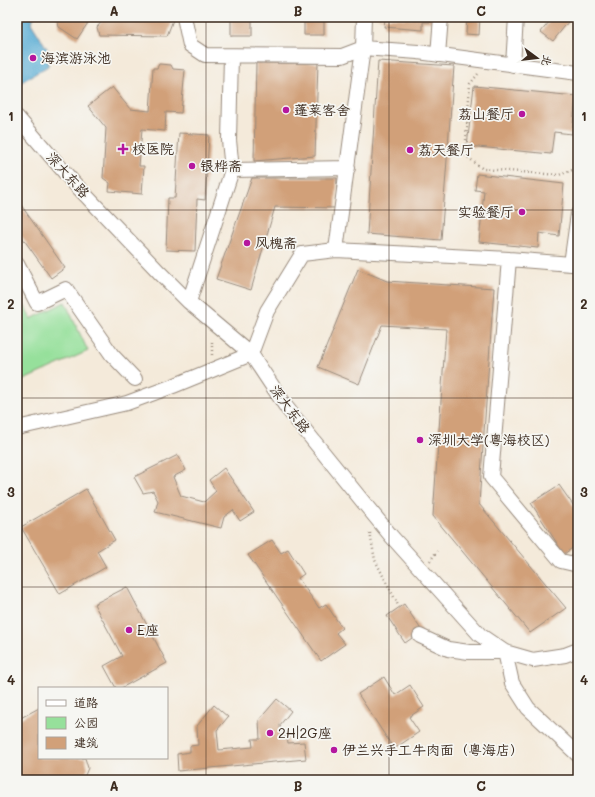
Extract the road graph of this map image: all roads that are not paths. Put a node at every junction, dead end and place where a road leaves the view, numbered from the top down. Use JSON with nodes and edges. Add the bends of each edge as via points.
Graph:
{"nodes":[{"id":1,"x":184,"y":17,"type":"edge"},
{"id":2,"x":364,"y":17,"type":"edge"},
{"id":3,"x":441,"y":17,"type":"edge"},
{"id":4,"x":516,"y":17,"type":"edge"},
{"id":5,"x":362,"y":48,"type":"junction"},
{"id":6,"x":438,"y":55,"type":"junction"},
{"id":7,"x":231,"y":56,"type":"junction"},
{"id":8,"x":513,"y":65,"type":"junction"},
{"id":9,"x":578,"y":73,"type":"edge"},
{"id":10,"x":17,"y":117,"type":"edge"},
{"id":11,"x":348,"y":168,"type":"junction"},
{"id":12,"x":232,"y":170,"type":"junction"},
{"id":13,"x":578,"y":214,"type":"edge"},
{"id":14,"x":336,"y":250,"type":"junction"},
{"id":15,"x":509,"y":259,"type":"junction"},
{"id":16,"x":17,"y":264,"type":"edge"},
{"id":17,"x":189,"y":302,"type":"junction"},
{"id":18,"x":251,"y":354,"type":"junction"},
{"id":19,"x":134,"y":379,"type":"dead end"},
{"id":20,"x":17,"y":428,"type":"edge"},
{"id":21,"x":578,"y":565,"type":"edge"},
{"id":22,"x":420,"y":636,"type":"dead end"},
{"id":23,"x":578,"y":650,"type":"edge"},
{"id":24,"x":505,"y":652,"type":"junction"},
{"id":25,"x":578,"y":755,"type":"edge"}],
"edges":[{"from":1,"to":7,"type":"street","via":[[190,45],[205,55]]},
{"from":2,"to":5,"type":"street"},
{"from":3,"to":6,"type":"street"},
{"from":4,"to":8,"type":"street"},
{"from":5,"to":6,"type":"street"},
{"from":5,"to":7,"type":"street","via":[[342,56]]},
{"from":5,"to":11,"type":"street"},
{"from":6,"to":8,"type":"street"},
{"from":7,"to":12,"type":"street","via":[[229,140]]},
{"from":8,"to":9,"type":"street"},
{"from":10,"to":17,"type":"street","name":"深大东路","via":[[73,182]]},
{"from":11,"to":12,"type":"street"},
{"from":11,"to":14,"type":"street"},
{"from":12,"to":17,"type":"street"},
{"from":13,"to":15,"type":"street","via":[[571,264]]},
{"from":14,"to":15,"type":"street"},
{"from":14,"to":18,"type":"street","via":[[302,254],[267,311]]},
{"from":15,"to":21,"type":"street","via":[[491,477],[561,561]]},
{"from":16,"to":19,"type":"street","via":[[37,303],[66,289],[112,355]]},
{"from":17,"to":18,"type":"street","name":"深大东路"},
{"from":18,"to":20,"type":"street","via":[[127,403]]},
{"from":18,"to":24,"type":"street","name":"深大东路","via":[[287,408],[392,537],[480,636]]},
{"from":22,"to":24,"type":"street","via":[[448,649]]},
{"from":23,"to":24,"type":"street","name":"深大东路","via":[[565,655],[533,660]]},
{"from":24,"to":25,"type":"street","via":[[512,683],[528,708]]}]}
